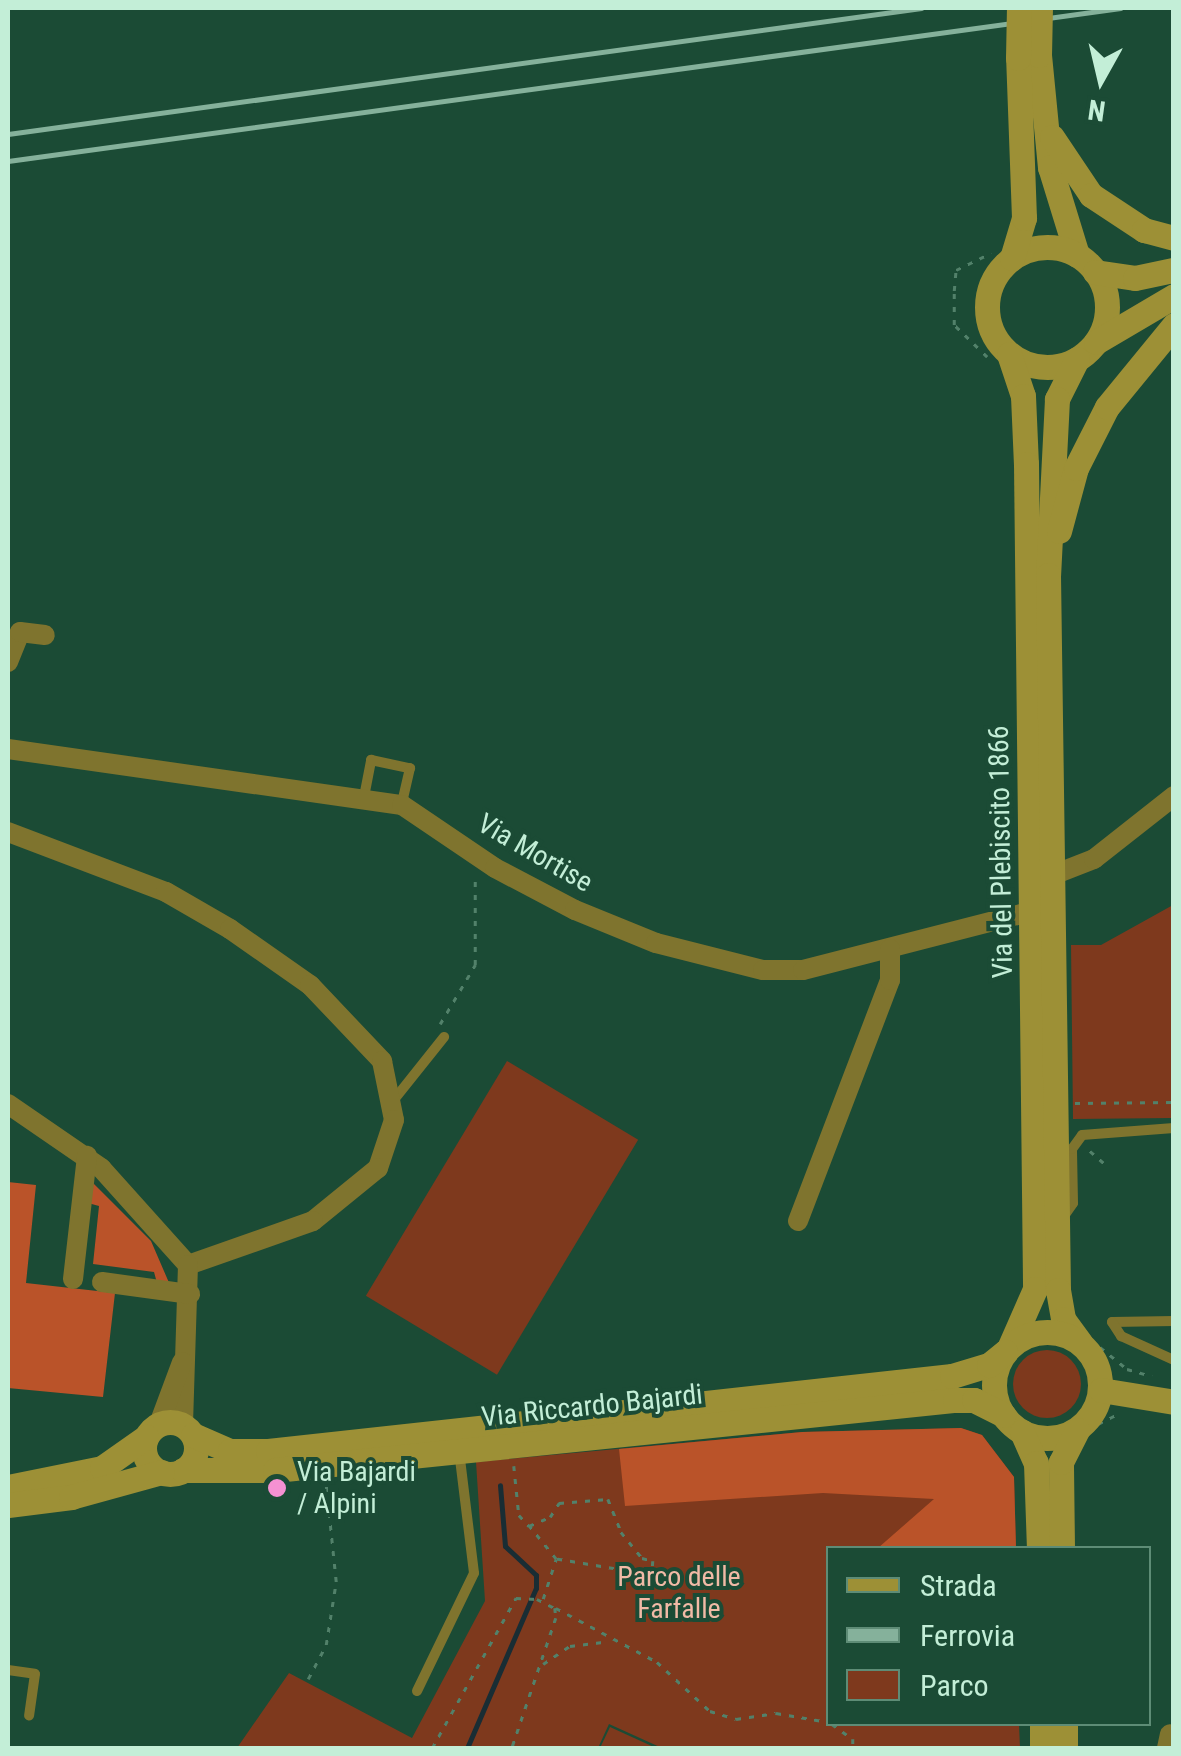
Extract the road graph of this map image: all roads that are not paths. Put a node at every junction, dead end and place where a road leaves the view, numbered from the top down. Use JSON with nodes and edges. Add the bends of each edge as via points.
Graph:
{"nodes":[{"id":1,"x":1019,"y":8,"type":"edge"},
{"id":2,"x":1040,"y":8,"type":"edge"},
{"id":3,"x":1029,"y":56,"type":"junction"},
{"id":4,"x":1044,"y":120,"type":"junction"},
{"id":5,"x":1174,"y":238,"type":"edge"},
{"id":6,"x":1004,"y":253,"type":"junction"},
{"id":7,"x":1086,"y":263,"type":"junction"},
{"id":8,"x":1174,"y":270,"type":"edge"},
{"id":9,"x":1174,"y":296,"type":"edge"},
{"id":10,"x":1174,"y":325,"type":"edge"},
{"id":11,"x":1087,"y":350,"type":"junction"},
{"id":12,"x":1002,"y":360,"type":"junction"},
{"id":13,"x":1048,"y":575,"type":"junction"},
{"id":14,"x":45,"y":635,"type":"dead end"},
{"id":15,"x":8,"y":662,"type":"edge"},
{"id":16,"x":8,"y":750,"type":"edge"},
{"id":17,"x":1174,"y":796,"type":"edge"},
{"id":18,"x":364,"y":797,"type":"junction"},
{"id":19,"x":402,"y":805,"type":"junction"},
{"id":20,"x":8,"y":832,"type":"edge"},
{"id":21,"x":1054,"y":875,"type":"junction"},
{"id":22,"x":1032,"y":911,"type":"junction"},
{"id":23,"x":890,"y":949,"type":"junction"},
{"id":24,"x":442,"y":1031,"type":"road end"},
{"id":25,"x":393,"y":1100,"type":"junction"},
{"id":26,"x":8,"y":1104,"type":"edge"},
{"id":27,"x":1174,"y":1128,"type":"edge"},
{"id":28,"x":87,"y":1156,"type":"junction"},
{"id":29,"x":798,"y":1221,"type":"dead end"},
{"id":30,"x":1058,"y":1224,"type":"junction"},
{"id":31,"x":188,"y":1265,"type":"junction"},
{"id":32,"x":73,"y":1279,"type":"dead end"},
{"id":33,"x":102,"y":1282,"type":"dead end"},
{"id":34,"x":190,"y":1294,"type":"junction"},
{"id":35,"x":1174,"y":1322,"type":"edge"},
{"id":36,"x":1080,"y":1342,"type":"junction"},
{"id":37,"x":1008,"y":1349,"type":"junction"},
{"id":38,"x":1174,"y":1360,"type":"edge"},
{"id":39,"x":1101,"y":1390,"type":"junction"},
{"id":40,"x":1174,"y":1402,"type":"edge"},
{"id":41,"x":1012,"y":1424,"type":"junction"},
{"id":42,"x":170,"y":1430,"type":"junction"},
{"id":43,"x":1076,"y":1430,"type":"junction"},
{"id":44,"x":458,"y":1450,"type":"junction"},
{"id":45,"x":173,"y":1471,"type":"junction"},
{"id":46,"x":8,"y":1487,"type":"edge"},
{"id":47,"x":8,"y":1505,"type":"edge"},
{"id":48,"x":1039,"y":1546,"type":"edge"},
{"id":49,"x":1062,"y":1546,"type":"edge"},
{"id":50,"x":8,"y":1670,"type":"edge"},
{"id":51,"x":417,"y":1690,"type":"dead end"},
{"id":52,"x":30,"y":1716,"type":"dead end"}],
"edges":[{"from":1,"to":3,"type":"main road","bridge":true},
{"from":2,"to":3,"type":"main road","bridge":true},
{"from":3,"to":4,"type":"main road"},
{"from":3,"to":6,"type":"main road","via":[[1024,218]]},
{"from":4,"to":5,"type":"main road","via":[[1066,165],[1092,195],[1144,230]]},
{"from":4,"to":7,"type":"main road","via":[[1061,216]]},
{"from":6,"to":7,"type":"main road","via":[[1044,247]]},
{"from":6,"to":12,"type":"main road","via":[[987,308]]},
{"from":7,"to":8,"type":"main road","via":[[1135,278]]},
{"from":7,"to":11,"type":"main road","via":[[1107,314]]},
{"from":9,"to":11,"type":"main road"},
{"from":10,"to":13,"type":"main road","via":[[1115,394],[1076,468]]},
{"from":11,"to":12,"type":"main road","via":[[1049,367]]},
{"from":11,"to":13,"type":"main road","name":"Via del Plebiscito 1866","via":[[1057,399]]},
{"from":12,"to":22,"type":"main road","name":"Via del Plebiscito 1866","via":[[1023,396]]},
{"from":13,"to":21,"type":"main road","name":"Via del Plebiscito 1866"},
{"from":14,"to":15,"type":"street","via":[[20,632]]},
{"from":16,"to":18,"type":"street","name":"Via Mortise"},
{"from":17,"to":21,"type":"street","via":[[1094,860]]},
{"from":18,"to":19,"type":"street","name":"Via Mortise"},
{"from":18,"to":19,"type":"lane","via":[[371,760],[410,768]]},
{"from":19,"to":23,"type":"street","name":"Via Mortise","via":[[471,856],[576,910],[724,963],[803,970]]},
{"from":20,"to":25,"type":"street","via":[[166,892],[230,928],[355,1026],[382,1062]]},
{"from":21,"to":30,"type":"main road","name":"Via del Plebiscito 1866"},
{"from":22,"to":23,"type":"street","name":"Via Mortise"},
{"from":22,"to":37,"type":"main road","name":"Via del Plebiscito 1866","via":[[1035,1288]]},
{"from":23,"to":29,"type":"street","via":[[890,980]]},
{"from":24,"to":25,"type":"lane"},
{"from":25,"to":31,"type":"street","via":[[389,1149],[340,1202],[313,1221]]},
{"from":26,"to":28,"type":"street"},
{"from":27,"to":30,"type":"lane","via":[[1082,1134],[1072,1150],[1072,1202]]},
{"from":28,"to":31,"type":"street"},
{"from":28,"to":32,"type":"street"},
{"from":30,"to":36,"type":"main road","name":"Via del Plebiscito 1866","via":[[1059,1306]]},
{"from":31,"to":34,"type":"street"},
{"from":33,"to":34,"type":"street"},
{"from":34,"to":42,"type":"street"},
{"from":35,"to":38,"type":"lane","via":[[1112,1322],[1121,1336]]},
{"from":36,"to":37,"type":"main road","via":[[1037,1332]]},
{"from":36,"to":39,"type":"main road","via":[[1097,1364]]},
{"from":37,"to":41,"type":"main road","via":[[994,1376]]},
{"from":37,"to":42,"type":"main road","name":"Via Riccardo Bajardi","via":[[989,1365],[952,1376],[268,1452],[230,1451]]},
{"from":39,"to":40,"type":"main road"},
{"from":39,"to":43,"type":"main road","via":[[1092,1414]]},
{"from":41,"to":43,"type":"main road","via":[[1040,1438]]},
{"from":41,"to":44,"type":"main road","name":"Via Riccardo Bajardi","via":[[974,1400],[955,1400]]},
{"from":41,"to":48,"type":"main road","via":[[1036,1462]]},
{"from":42,"to":45,"type":"main road","via":[[195,1454]]},
{"from":42,"to":45,"type":"main road","via":[[147,1458]]},
{"from":42,"to":46,"type":"main road","via":[[102,1468]]},
{"from":43,"to":49,"type":"main road","via":[[1060,1462]]},
{"from":44,"to":45,"type":"main road","name":"Via Riccardo Bajardi"},
{"from":44,"to":51,"type":"lane","via":[[474,1573]]},
{"from":45,"to":47,"type":"main road","name":"Via Riccardo Bajardi"},
{"from":50,"to":52,"type":"lane","via":[[35,1674]]}]}
